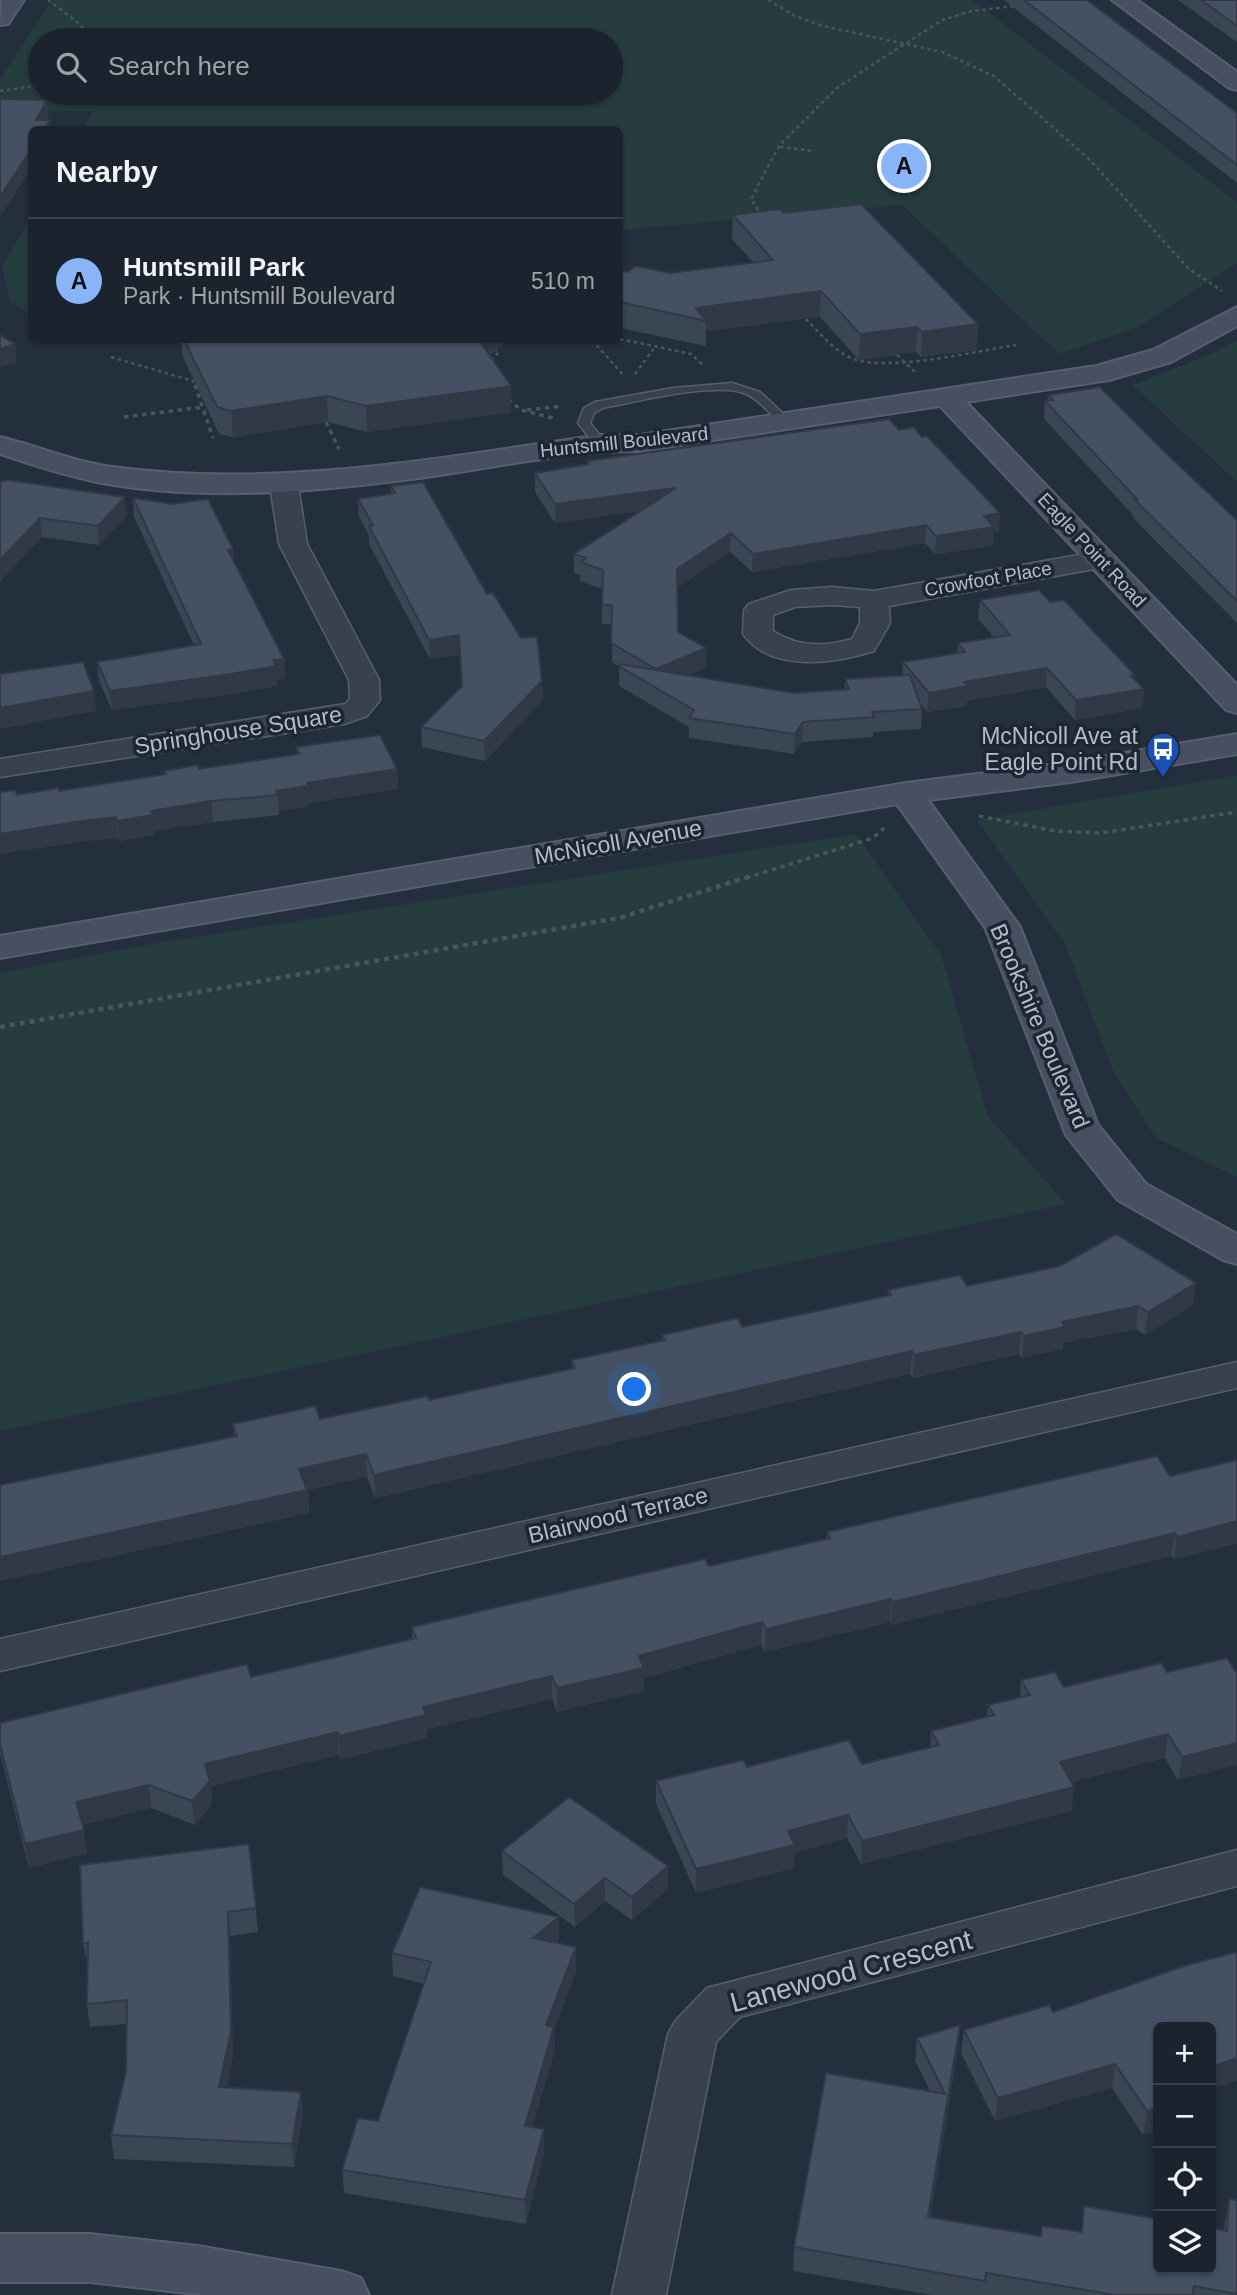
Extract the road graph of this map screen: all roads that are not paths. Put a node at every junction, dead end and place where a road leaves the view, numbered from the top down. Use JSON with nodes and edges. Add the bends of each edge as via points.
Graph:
{"nodes":[{"id":1,"x":1123,"y":0,"type":"edge"},
{"id":2,"x":1237,"y":83,"type":"edge"},
{"id":3,"x":1233,"y":304,"type":"edge"},
{"id":4,"x":947,"y":398,"type":"junction"},
{"id":5,"x":786,"y":422,"type":"junction"},
{"id":6,"x":592,"y":433,"type":"junction"},
{"id":7,"x":0,"y":445,"type":"edge"},
{"id":8,"x":284,"y":485,"type":"junction"},
{"id":9,"x":1101,"y":560,"type":"junction"},
{"id":10,"x":874,"y":600,"type":"dead end"},
{"id":11,"x":1237,"y":703,"type":"edge"},
{"id":12,"x":1237,"y":744,"type":"edge"},
{"id":13,"x":0,"y":768,"type":"edge"},
{"id":14,"x":906,"y":793,"type":"junction"},
{"id":15,"x":0,"y":947,"type":"edge"},
{"id":16,"x":1237,"y":1251,"type":"edge"},
{"id":17,"x":1237,"y":1375,"type":"edge"},
{"id":18,"x":0,"y":1655,"type":"edge"},
{"id":19,"x":1237,"y":1868,"type":"edge"},
{"id":20,"x":0,"y":2258,"type":"edge"},
{"id":21,"x":341,"y":2295,"type":"edge"},
{"id":22,"x":639,"y":2295,"type":"edge"}],
"edges":[{"from":1,"to":2,"type":"street"},
{"from":3,"to":4,"type":"street","name":"Huntsmill Boulevard","via":[[1173,351],[1131,366]]},
{"from":4,"to":5,"type":"street","name":"Huntsmill Boulevard"},
{"from":4,"to":9,"type":"street","name":"Eagle Point Road"},
{"from":5,"to":6,"type":"street","name":"Huntsmill Boulevard","via":[[640,443]]},
{"from":5,"to":6,"type":"lane","via":[[746,389],[722,387],[599,405],[588,411]]},
{"from":6,"to":8,"type":"street","name":"Huntsmill Boulevard"},
{"from":7,"to":8,"type":"street","name":"Huntsmill Boulevard","via":[[112,476]]},
{"from":8,"to":13,"type":"street","name":"Springhouse Square","via":[[293,544],[364,681],[365,700],[356,710]]},
{"from":9,"to":10,"type":"street","name":"Crowfoot Place"},
{"from":9,"to":11,"type":"street","name":"Eagle Point Road"},
{"from":12,"to":14,"type":"street","name":"McNicoll Avenue"},
{"from":14,"to":15,"type":"street","name":"McNicoll Avenue"},
{"from":14,"to":16,"type":"street","name":"Brookshire Boulevard","via":[[1002,927],[1080,1128],[1132,1192]]},
{"from":17,"to":18,"type":"street","name":"Blairwood Terrace"},
{"from":19,"to":22,"type":"street","name":"Lanewood Crescent","via":[[724,2002],[693,2034]]},
{"from":20,"to":21,"type":"street","via":[[90,2258],[185,2268]]}]}
